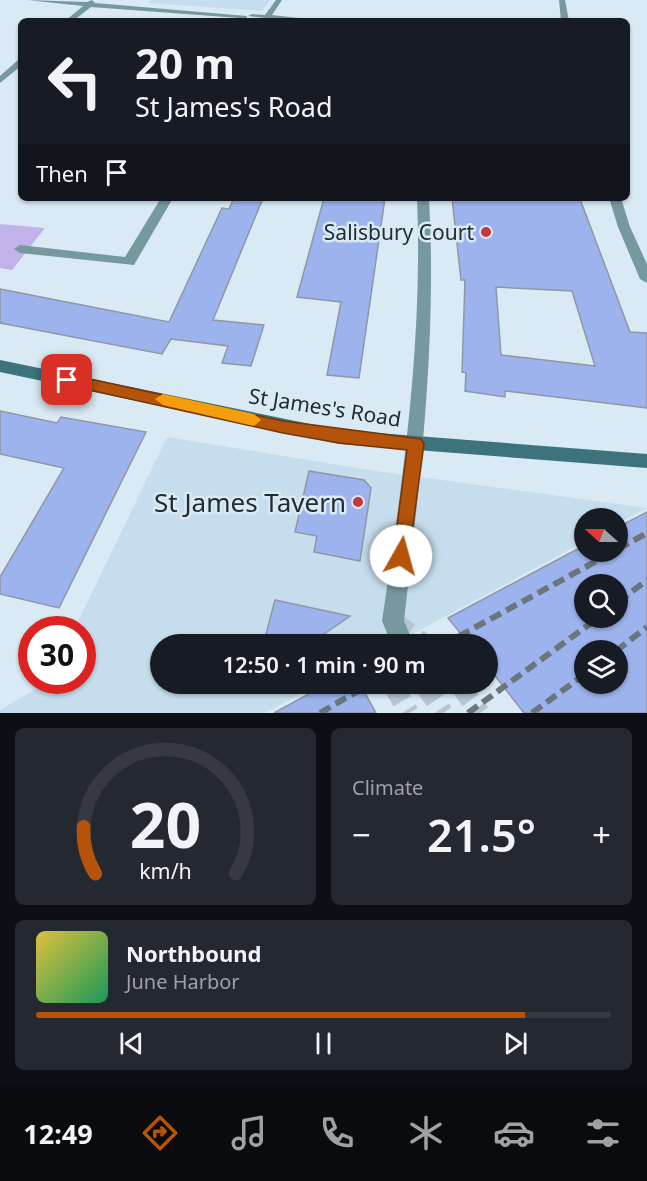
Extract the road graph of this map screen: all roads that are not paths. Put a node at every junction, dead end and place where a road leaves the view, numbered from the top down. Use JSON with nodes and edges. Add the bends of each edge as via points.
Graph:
{"nodes":[{"id":1,"x":30,"y":0,"type":"edge"},
{"id":2,"x":279,"y":0,"type":"edge"},
{"id":3,"x":562,"y":0,"type":"edge"},
{"id":4,"x":92,"y":2,"type":"edge"},
{"id":5,"x":267,"y":17,"type":"junction"},
{"id":6,"x":73,"y":18,"type":"edge"},
{"id":7,"x":246,"y":18,"type":"edge"},
{"id":8,"x":280,"y":18,"type":"edge"},
{"id":9,"x":565,"y":18,"type":"edge"},
{"id":10,"x":18,"y":65,"type":"edge"},
{"id":11,"x":0,"y":80,"type":"edge"},
{"id":12,"x":165,"y":201,"type":"edge"},
{"id":13,"x":423,"y":201,"type":"edge"},
{"id":14,"x":616,"y":201,"type":"edge"},
{"id":15,"x":20,"y":249,"type":"dead end"},
{"id":16,"x":647,"y":279,"type":"edge"},
{"id":17,"x":0,"y":366,"type":"edge"},
{"id":18,"x":416,"y":444,"type":"junction"},
{"id":19,"x":647,"y":461,"type":"edge"},
{"id":20,"x":398,"y":634,"type":"edge"}],
"edges":[{"from":1,"to":4,"type":"street"},
{"from":2,"to":5,"type":"street"},
{"from":3,"to":9,"type":"street"},
{"from":4,"to":6,"type":"street"},
{"from":4,"to":7,"type":"street"},
{"from":5,"to":7,"type":"street"},
{"from":5,"to":8,"type":"street"},
{"from":10,"to":11,"type":"street"},
{"from":12,"to":15,"type":"street","via":[[129,262]]},
{"from":13,"to":18,"type":"street","via":[[428,273]]},
{"from":14,"to":16,"type":"street"},
{"from":17,"to":18,"type":"street","name":"St James's Road","via":[[283,427]]},
{"from":18,"to":19,"type":"street","name":"St James's Road"},
{"from":18,"to":20,"type":"street","via":[[393,621]]}]}
